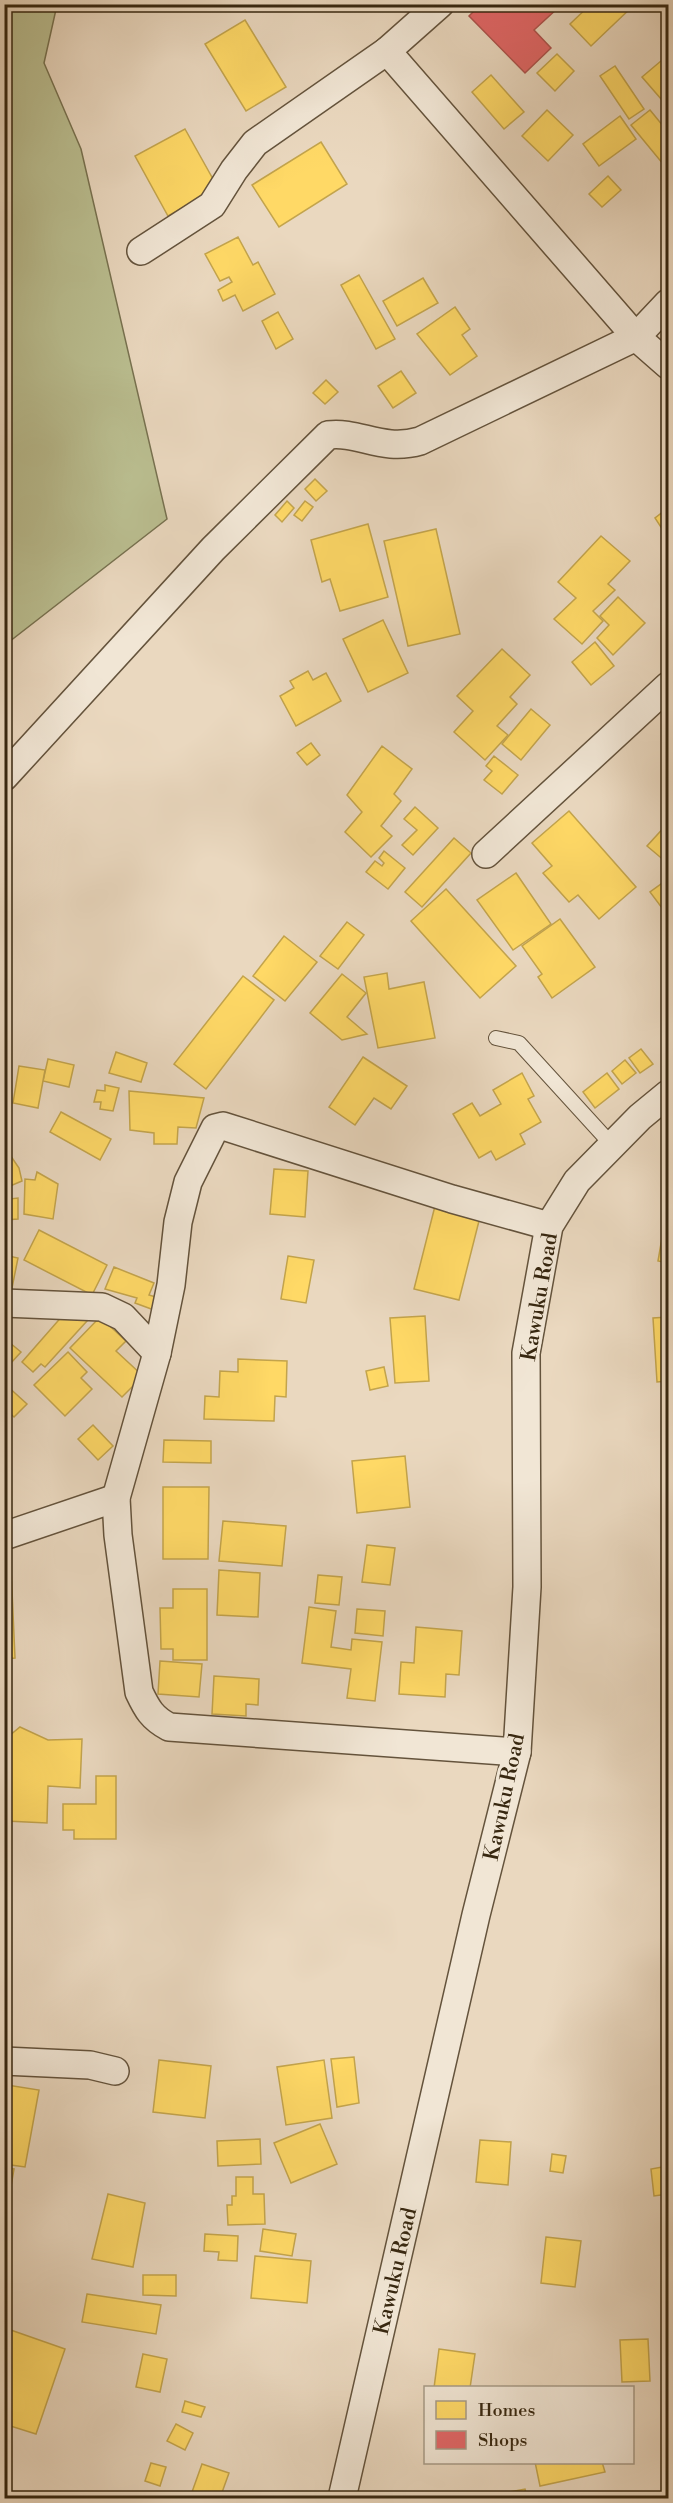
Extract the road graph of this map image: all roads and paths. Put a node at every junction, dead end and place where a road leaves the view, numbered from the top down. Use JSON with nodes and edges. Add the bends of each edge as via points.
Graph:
{"nodes":[{"id":1,"x":440,"y":4,"type":"edge"},
{"id":2,"x":387,"y":51,"type":"junction"},
{"id":3,"x":141,"y":251,"type":"dead end"},
{"id":4,"x":669,"y":303,"type":"edge"},
{"id":5,"x":636,"y":337,"type":"junction"},
{"id":6,"x":669,"y":365,"type":"edge"},
{"id":7,"x":669,"y":686,"type":"edge"},
{"id":8,"x":4,"y":777,"type":"edge"},
{"id":9,"x":486,"y":854,"type":"dead end"},
{"id":10,"x":496,"y":1038,"type":"dead end"},
{"id":11,"x":669,"y":1094,"type":"edge"},
{"id":12,"x":612,"y":1145,"type":"junction"},
{"id":13,"x":549,"y":1226,"type":"junction"},
{"id":14,"x":4,"y":1303,"type":"edge"},
{"id":15,"x":157,"y":1353,"type":"junction"},
{"id":16,"x":116,"y":1498,"type":"junction"},
{"id":17,"x":4,"y":1536,"type":"edge"},
{"id":18,"x":517,"y":1752,"type":"junction"},
{"id":19,"x":4,"y":2061,"type":"edge"},
{"id":20,"x":115,"y":2071,"type":"dead end"},
{"id":21,"x":342,"y":2499,"type":"edge"}],
"edges":[{"from":1,"to":2,"type":"street"},
{"from":2,"to":3,"type":"street","via":[[255,143],[212,205]]},
{"from":2,"to":5,"type":"street"},
{"from":4,"to":5,"type":"street"},
{"from":5,"to":6,"type":"street"},
{"from":5,"to":8,"type":"street","via":[[412,443],[388,445],[328,435],[213,549]]},
{"from":7,"to":9,"type":"street"},
{"from":10,"to":12,"type":"lane","via":[[519,1043]]},
{"from":11,"to":12,"type":"street","name":"Kawuku Road"},
{"from":12,"to":13,"type":"street","name":"Kawuku Road","via":[[577,1180]]},
{"from":13,"to":15,"type":"street","via":[[220,1126],[215,1128],[188,1182]]},
{"from":13,"to":18,"type":"street","name":"Kawuku Road","via":[[526,1353],[527,1587]]},
{"from":14,"to":15,"type":"street","via":[[102,1307],[123,1317]]},
{"from":15,"to":16,"type":"street"},
{"from":16,"to":17,"type":"street"},
{"from":16,"to":18,"type":"street","via":[[139,1692],[154,1719],[169,1727]]},
{"from":18,"to":21,"type":"street","name":"Kawuku Road"},
{"from":19,"to":20,"type":"street","via":[[90,2065]]}]}
